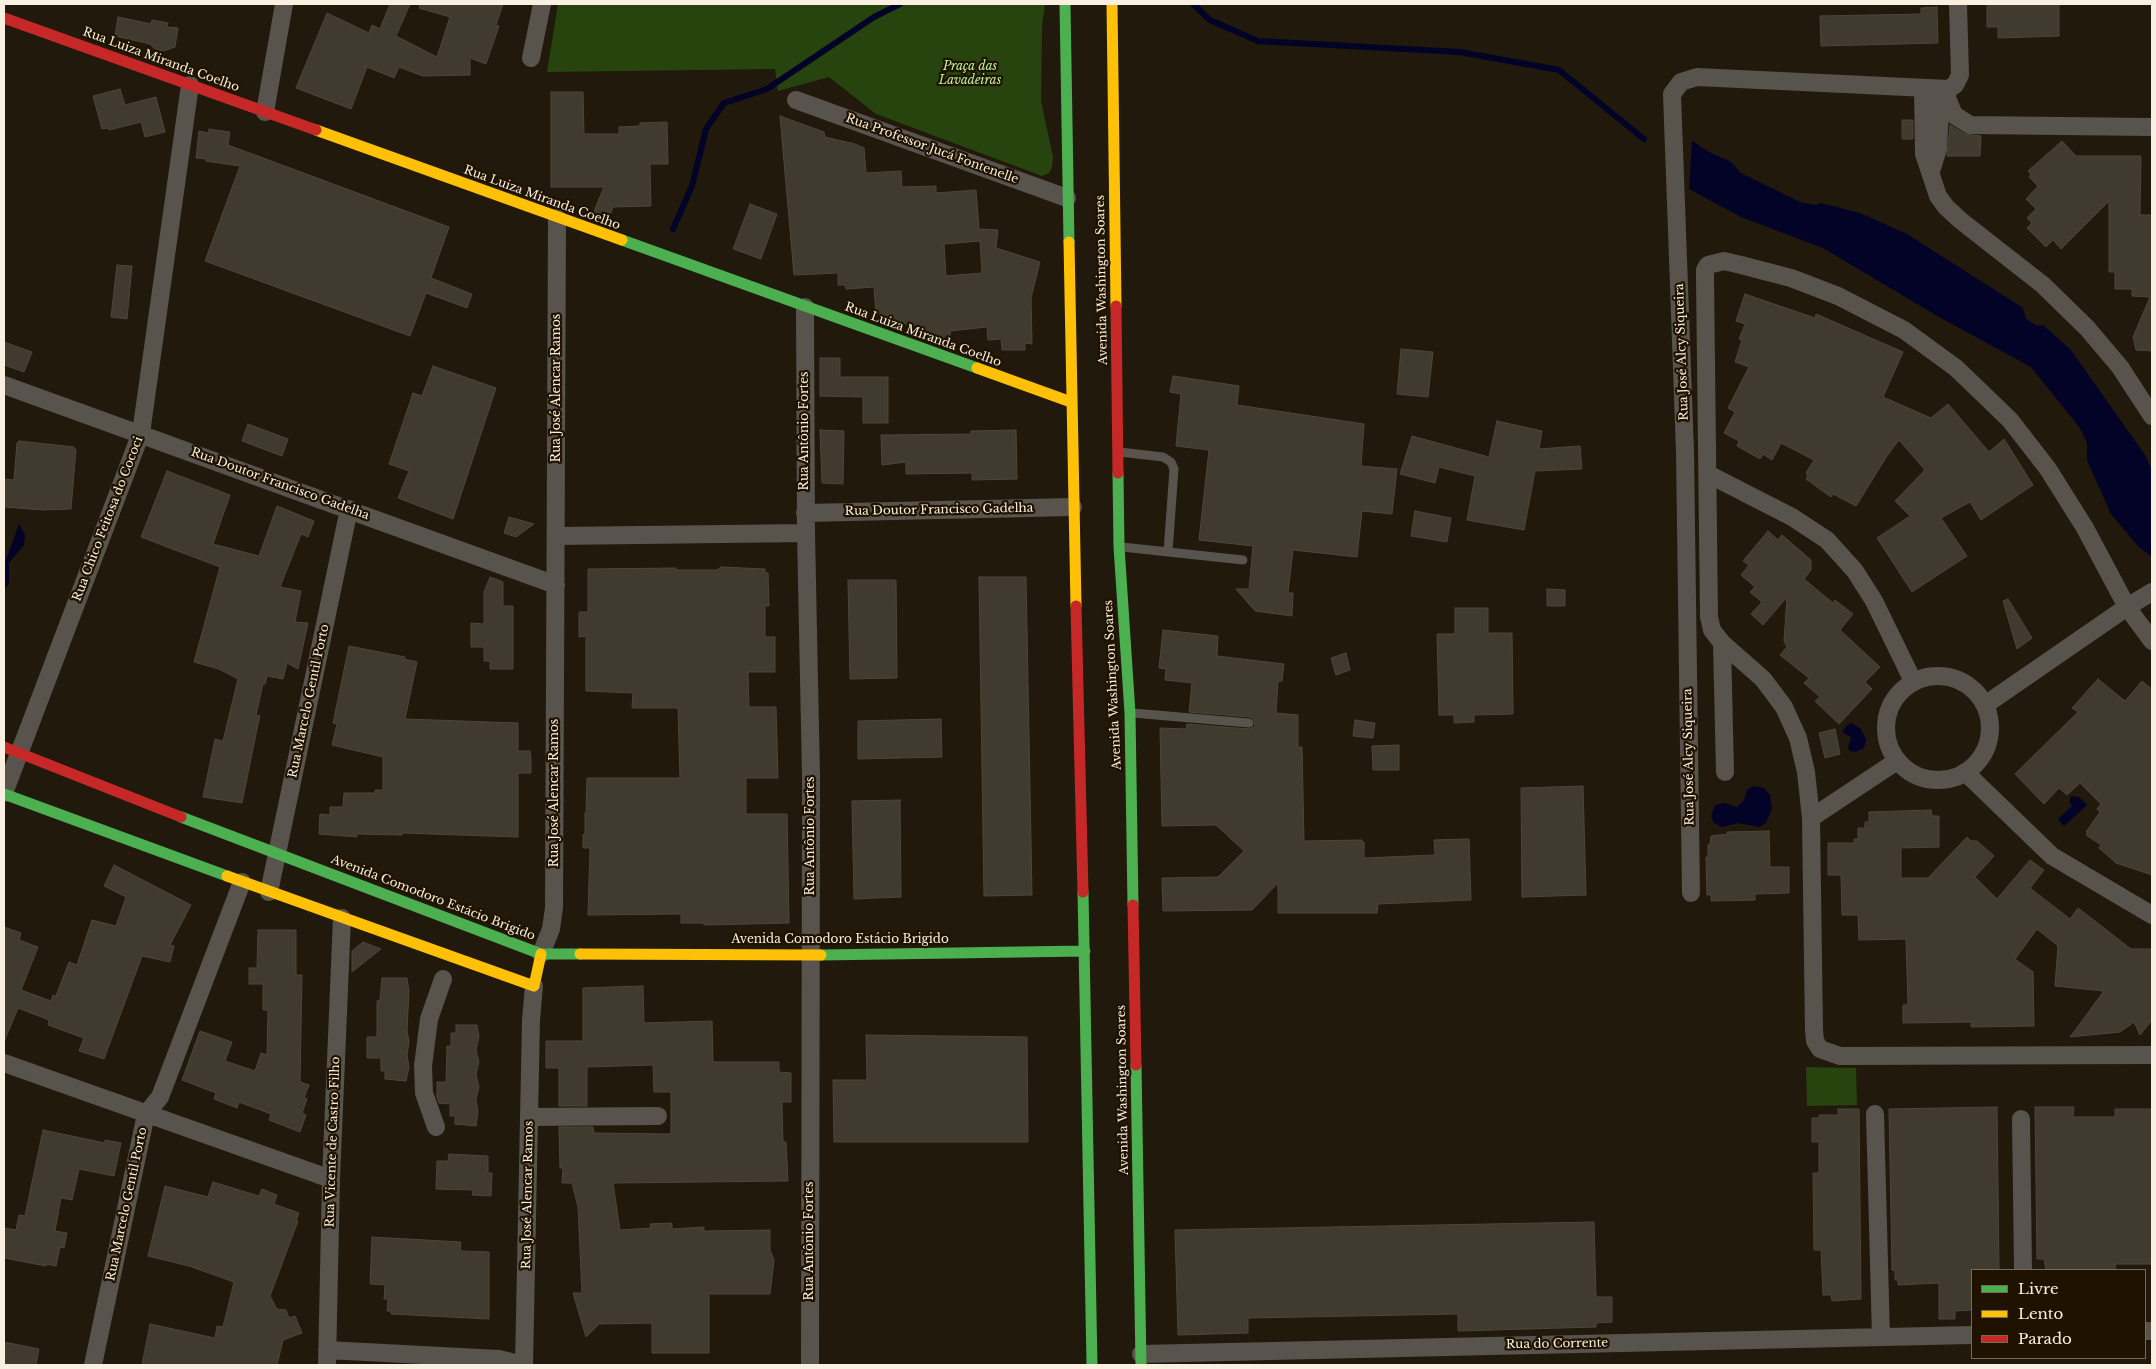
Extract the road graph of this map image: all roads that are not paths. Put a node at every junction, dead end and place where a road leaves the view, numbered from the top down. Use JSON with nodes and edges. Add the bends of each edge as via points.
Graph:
{"nodes":[{"id":1,"x":284,"y":4,"type":"edge"},
{"id":2,"x":542,"y":4,"type":"edge"},
{"id":3,"x":1065,"y":4,"type":"edge"},
{"id":4,"x":1112,"y":4,"type":"edge"},
{"id":5,"x":1958,"y":4,"type":"edge"},
{"id":6,"x":4,"y":18,"type":"edge"},
{"id":7,"x":531,"y":58,"type":"dead end"},
{"id":8,"x":190,"y":86,"type":"junction"},
{"id":9,"x":1923,"y":88,"type":"junction"},
{"id":10,"x":1944,"y":89,"type":"junction"},
{"id":11,"x":796,"y":100,"type":"dead end"},
{"id":12,"x":265,"y":112,"type":"junction"},
{"id":13,"x":2152,"y":127,"type":"edge"},
{"id":14,"x":1931,"y":171,"type":"junction"},
{"id":15,"x":1067,"y":198,"type":"junction"},
{"id":16,"x":557,"y":218,"type":"junction"},
{"id":17,"x":804,"y":307,"type":"junction"},
{"id":18,"x":4,"y":385,"type":"edge"},
{"id":19,"x":1071,"y":402,"type":"junction"},
{"id":20,"x":2152,"y":416,"type":"edge"},
{"id":21,"x":140,"y":433,"type":"junction"},
{"id":22,"x":1118,"y":452,"type":"junction"},
{"id":23,"x":1708,"y":474,"type":"junction"},
{"id":24,"x":1073,"y":507,"type":"junction"},
{"id":25,"x":349,"y":509,"type":"junction"},
{"id":26,"x":805,"y":513,"type":"junction"},
{"id":27,"x":806,"y":534,"type":"junction"},
{"id":28,"x":556,"y":536,"type":"junction"},
{"id":29,"x":1119,"y":547,"type":"junction"},
{"id":30,"x":1168,"y":552,"type":"junction"},
{"id":31,"x":1243,"y":560,"type":"dead end"},
{"id":32,"x":556,"y":585,"type":"junction"},
{"id":33,"x":2152,"y":592,"type":"edge"},
{"id":34,"x":2127,"y":607,"type":"junction"},
{"id":35,"x":2152,"y":641,"type":"edge"},
{"id":36,"x":1722,"y":643,"type":"junction"},
{"id":37,"x":1913,"y":681,"type":"junction"},
{"id":38,"x":1985,"y":705,"type":"junction"},
{"id":39,"x":1130,"y":713,"type":"junction"},
{"id":40,"x":1249,"y":724,"type":"dead end"},
{"id":41,"x":11,"y":749,"type":"edge"},
{"id":42,"x":1896,"y":761,"type":"junction"},
{"id":43,"x":1725,"y":772,"type":"dead end"},
{"id":44,"x":1965,"y":772,"type":"junction"},
{"id":45,"x":4,"y":794,"type":"edge"},
{"id":46,"x":1811,"y":818,"type":"junction"},
{"id":47,"x":277,"y":854,"type":"junction"},
{"id":48,"x":242,"y":882,"type":"junction"},
{"id":49,"x":269,"y":892,"type":"junction"},
{"id":50,"x":1691,"y":893,"type":"dead end"},
{"id":51,"x":2152,"y":915,"type":"edge"},
{"id":52,"x":342,"y":918,"type":"junction"},
{"id":53,"x":1085,"y":951,"type":"junction"},
{"id":54,"x":541,"y":954,"type":"junction"},
{"id":55,"x":811,"y":955,"type":"junction"},
{"id":56,"x":447,"y":969,"type":"junction"},
{"id":57,"x":534,"y":986,"type":"junction"},
{"id":58,"x":2152,"y":1055,"type":"edge"},
{"id":59,"x":4,"y":1063,"type":"edge"},
{"id":60,"x":146,"y":1114,"type":"junction"},
{"id":61,"x":1875,"y":1114,"type":"dead end"},
{"id":62,"x":658,"y":1116,"type":"dead end"},
{"id":63,"x":529,"y":1117,"type":"junction"},
{"id":64,"x":2021,"y":1120,"type":"dead end"},
{"id":65,"x":436,"y":1127,"type":"dead end"},
{"id":66,"x":331,"y":1178,"type":"junction"},
{"id":67,"x":2023,"y":1269,"type":"edge"},
{"id":68,"x":1971,"y":1335,"type":"edge"},
{"id":69,"x":1881,"y":1337,"type":"junction"},
{"id":70,"x":327,"y":1358,"type":"edge"},
{"id":71,"x":1141,"y":1360,"type":"edge"},
{"id":72,"x":94,"y":1365,"type":"edge"},
{"id":73,"x":524,"y":1365,"type":"edge"},
{"id":74,"x":810,"y":1365,"type":"edge"},
{"id":75,"x":1092,"y":1365,"type":"edge"}],
"edges":[{"from":1,"to":12,"type":"street"},
{"from":2,"to":7,"type":"street"},
{"from":3,"to":15,"type":"main road"},
{"from":4,"to":22,"type":"main road","name":"Avenida Washington Soares"},
{"from":5,"to":10,"type":"street","via":[[1960,75],[1955,85]]},
{"from":6,"to":8,"type":"main road","name":"Rua Luiza Miranda Coelho"},
{"from":8,"to":12,"type":"main road","name":"Rua Luiza Miranda Coelho"},
{"from":8,"to":21,"type":"street","name":"Rua Chico Feitosa do Cococi"},
{"from":9,"to":10,"type":"street","name":"Rua José Alcy Siqueira"},
{"from":9,"to":14,"type":"street","via":[[1924,154]]},
{"from":9,"to":50,"type":"street","name":"Rua José Alcy Siqueira","via":[[1697,77],[1681,82],[1672,94],[1685,451]]},
{"from":10,"to":13,"type":"street","via":[[1954,115],[1970,125]]},
{"from":10,"to":14,"type":"street","via":[[1938,149]]},
{"from":11,"to":15,"type":"street","name":"Rua Professor Jucá Fontenelle"},
{"from":12,"to":16,"type":"main road","name":"Rua Luiza Miranda Coelho"},
{"from":14,"to":20,"type":"street","via":[[1938,196],[1946,207],[2043,285],[2087,328],[2120,367]]},
{"from":15,"to":19,"type":"main road"},
{"from":16,"to":17,"type":"main road","name":"Rua Luiza Miranda Coelho"},
{"from":16,"to":28,"type":"street","name":"Rua José Alencar Ramos"},
{"from":17,"to":19,"type":"main road","name":"Rua Luiza Miranda Coelho"},
{"from":17,"to":26,"type":"street","name":"Rua Antônio Fortes"},
{"from":18,"to":21,"type":"street","name":"Rua Doutor Francisco Gadelha"},
{"from":19,"to":24,"type":"main road"},
{"from":21,"to":25,"type":"street","name":"Rua Doutor Francisco Gadelha"},
{"from":21,"to":41,"type":"street","name":"Rua Chico Feitosa do Cococi"},
{"from":22,"to":29,"type":"main road","name":"Avenida Washington Soares"},
{"from":22,"to":30,"type":"lane","via":[[1163,457],[1171,462],[1174,469]]},
{"from":23,"to":34,"type":"street","via":[[1705,270],[1713,262],[1724,261],[1790,278],[1838,296],[1904,330],[1956,368],[2010,420],[2048,469],[2085,528]]},
{"from":23,"to":36,"type":"street","via":[[1709,617],[1712,630]]},
{"from":23,"to":37,"type":"street","via":[[1792,516],[1827,540],[1855,571],[1874,601]]},
{"from":24,"to":26,"type":"street","name":"Rua Doutor Francisco Gadelha"},
{"from":24,"to":53,"type":"main road"},
{"from":25,"to":32,"type":"street","name":"Rua Doutor Francisco Gadelha"},
{"from":25,"to":47,"type":"street","name":"Rua Marcelo Gentil Porto"},
{"from":26,"to":27,"type":"street","name":"Rua Antônio Fortes"},
{"from":27,"to":28,"type":"street"},
{"from":27,"to":55,"type":"street","name":"Rua Antônio Fortes"},
{"from":28,"to":32,"type":"street","name":"Rua José Alencar Ramos"},
{"from":29,"to":30,"type":"lane"},
{"from":29,"to":39,"type":"main road","name":"Avenida Washington Soares"},
{"from":30,"to":31,"type":"lane"},
{"from":32,"to":54,"type":"street","name":"Rua José Alencar Ramos","via":[[554,908],[551,929]]},
{"from":33,"to":34,"type":"street"},
{"from":34,"to":35,"type":"street"},
{"from":34,"to":38,"type":"street"},
{"from":36,"to":43,"type":"street"},
{"from":36,"to":46,"type":"street","via":[[1763,679],[1784,707],[1800,746]]},
{"from":37,"to":38,"type":"street","via":[[1934,676],[1954,678],[1972,688]]},
{"from":37,"to":42,"type":"street","via":[[1896,696],[1886,716],[1886,738]]},
{"from":38,"to":44,"type":"street","via":[[1990,724],[1988,742],[1980,760]]},
{"from":39,"to":40,"type":"lane"},
{"from":39,"to":71,"type":"main road","name":"Avenida Washington Soares"},
{"from":41,"to":45,"type":"street","name":"Rua Chico Feitosa do Cococi"},
{"from":41,"to":47,"type":"main road","name":"Avenida Comodoro Estácio Brigido"},
{"from":42,"to":44,"type":"street","via":[[1909,772],[1927,779],[1947,779]]},
{"from":42,"to":46,"type":"street"},
{"from":44,"to":51,"type":"street","via":[[2052,856]]},
{"from":45,"to":48,"type":"main road"},
{"from":46,"to":58,"type":"street","via":[[1814,1030],[1820,1049],[1840,1056]]},
{"from":47,"to":49,"type":"street","name":"Rua Marcelo Gentil Porto"},
{"from":47,"to":54,"type":"main road","name":"Avenida Comodoro Estácio Brigido"},
{"from":48,"to":49,"type":"main road"},
{"from":48,"to":60,"type":"street","name":"Rua Marcelo Gentil Porto","via":[[160,1097]]},
{"from":49,"to":52,"type":"main road"},
{"from":52,"to":56,"type":"main road"},
{"from":52,"to":66,"type":"street","name":"Rua Vicente de Castro Filho"},
{"from":53,"to":55,"type":"main road","name":"Avenida Comodoro Estácio Brigido"},
{"from":53,"to":75,"type":"main road"},
{"from":54,"to":55,"type":"main road","name":"Avenida Comodoro Estácio Brigido"},
{"from":54,"to":57,"type":"main road","name":"Rua José Alencar Ramos"},
{"from":55,"to":74,"type":"street","name":"Rua Antônio Fortes"},
{"from":56,"to":57,"type":"main road"},
{"from":56,"to":65,"type":"street","via":[[429,1019],[422,1066],[424,1093]]},
{"from":57,"to":63,"type":"street","name":"Rua José Alencar Ramos"},
{"from":59,"to":60,"type":"street"},
{"from":60,"to":66,"type":"street"},
{"from":60,"to":72,"type":"street","name":"Rua Marcelo Gentil Porto"},
{"from":61,"to":69,"type":"street"},
{"from":62,"to":63,"type":"street"},
{"from":63,"to":73,"type":"street","name":"Rua José Alencar Ramos"},
{"from":64,"to":67,"type":"street"},
{"from":66,"to":70,"type":"street","name":"Rua Vicente de Castro Filho"},
{"from":68,"to":69,"type":"street","name":"Rua do Corrente"},
{"from":69,"to":71,"type":"street","name":"Rua do Corrente"},
{"from":70,"to":73,"type":"street","via":[[499,1359]]}]}
